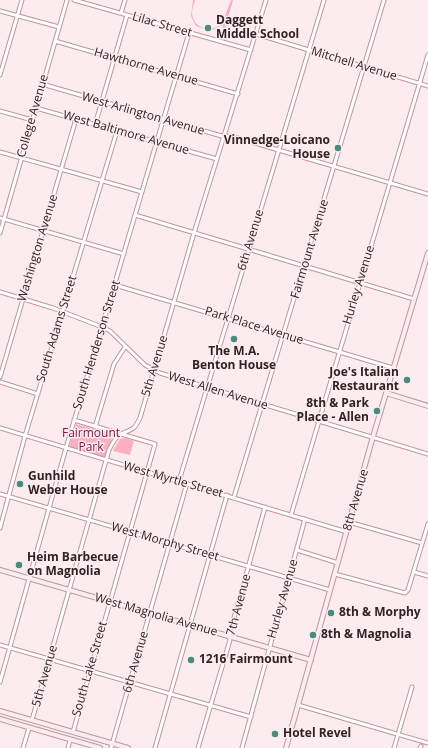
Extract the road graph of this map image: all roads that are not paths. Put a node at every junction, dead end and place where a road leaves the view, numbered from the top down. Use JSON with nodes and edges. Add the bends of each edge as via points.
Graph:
{"nodes":[{"id":1,"x":22,"y":0,"type":"edge"},
{"id":2,"x":67,"y":0,"type":"edge"},
{"id":3,"x":74,"y":0,"type":"edge"},
{"id":4,"x":125,"y":0,"type":"edge"},
{"id":5,"x":266,"y":0,"type":"edge"},
{"id":6,"x":324,"y":0,"type":"edge"},
{"id":7,"x":384,"y":0,"type":"edge"},
{"id":8,"x":0,"y":11,"type":"edge"},
{"id":9,"x":121,"y":13,"type":"junction"},
{"id":10,"x":127,"y":15,"type":"junction"},
{"id":11,"x":17,"y":16,"type":"junction"},
{"id":12,"x":59,"y":27,"type":"junction"},
{"id":13,"x":189,"y":32,"type":"junction"},
{"id":14,"x":256,"y":34,"type":"junction"},
{"id":15,"x":55,"y":41,"type":"junction"},
{"id":16,"x":251,"y":50,"type":"junction"},
{"id":17,"x":308,"y":50,"type":"junction"},
{"id":18,"x":428,"y":55,"type":"edge"},
{"id":19,"x":115,"y":58,"type":"junction"},
{"id":20,"x":364,"y":67,"type":"junction"},
{"id":21,"x":0,"y":75,"type":"edge"},
{"id":22,"x":176,"y":76,"type":"junction"},
{"id":23,"x":420,"y":83,"type":"junction"},
{"id":24,"x":42,"y":84,"type":"junction"},
{"id":25,"x":428,"y":86,"type":"edge"},
{"id":26,"x":238,"y":94,"type":"junction"},
{"id":27,"x":102,"y":102,"type":"junction"},
{"id":28,"x":36,"y":108,"type":"junction"},
{"id":29,"x":0,"y":111,"type":"edge"},
{"id":30,"x":76,"y":119,"type":"junction"},
{"id":31,"x":163,"y":119,"type":"junction"},
{"id":32,"x":32,"y":120,"type":"junction"},
{"id":33,"x":96,"y":125,"type":"junction"},
{"id":34,"x":117,"y":131,"type":"junction"},
{"id":35,"x":225,"y":137,"type":"junction"},
{"id":36,"x":157,"y":142,"type":"junction"},
{"id":37,"x":278,"y":150,"type":"junction"},
{"id":38,"x":0,"y":152,"type":"edge"},
{"id":39,"x":21,"y":158,"type":"junction"},
{"id":40,"x":217,"y":159,"type":"junction"},
{"id":41,"x":335,"y":166,"type":"junction"},
{"id":42,"x":62,"y":169,"type":"junction"},
{"id":43,"x":101,"y":181,"type":"junction"},
{"id":44,"x":390,"y":183,"type":"junction"},
{"id":45,"x":142,"y":192,"type":"junction"},
{"id":46,"x":428,"y":194,"type":"edge"},
{"id":47,"x":135,"y":215,"type":"junction"},
{"id":48,"x":0,"y":218,"type":"edge"},
{"id":49,"x":4,"y":219,"type":"junction"},
{"id":50,"x":43,"y":230,"type":"junction"},
{"id":51,"x":0,"y":233,"type":"edge"},
{"id":52,"x":194,"y":233,"type":"junction"},
{"id":53,"x":83,"y":242,"type":"junction"},
{"id":54,"x":249,"y":249,"type":"junction"},
{"id":55,"x":428,"y":253,"type":"edge"},
{"id":56,"x":124,"y":254,"type":"junction"},
{"id":57,"x":305,"y":266,"type":"junction"},
{"id":58,"x":360,"y":282,"type":"junction"},
{"id":59,"x":115,"y":284,"type":"junction"},
{"id":60,"x":0,"y":292,"type":"edge"},
{"id":61,"x":22,"y":299,"type":"junction"},
{"id":62,"x":414,"y":299,"type":"junction"},
{"id":63,"x":174,"y":302,"type":"junction"},
{"id":64,"x":63,"y":311,"type":"junction"},
{"id":65,"x":228,"y":319,"type":"junction"},
{"id":66,"x":102,"y":327,"type":"junction"},
{"id":67,"x":284,"y":335,"type":"junction"},
{"id":68,"x":125,"y":347,"type":"junction"},
{"id":69,"x":339,"y":352,"type":"junction"},
{"id":70,"x":394,"y":368,"type":"junction"},
{"id":71,"x":154,"y":370,"type":"junction"},
{"id":72,"x":0,"y":377,"type":"edge"},
{"id":73,"x":0,"y":382,"type":"edge"},
{"id":74,"x":207,"y":388,"type":"junction"},
{"id":75,"x":386,"y":393,"type":"junction"},
{"id":76,"x":38,"y":394,"type":"junction"},
{"id":77,"x":263,"y":405,"type":"junction"},
{"id":78,"x":428,"y":406,"type":"edge"},
{"id":79,"x":74,"y":420,"type":"junction"},
{"id":80,"x":319,"y":422,"type":"junction"},
{"id":81,"x":95,"y":427,"type":"junction"},
{"id":82,"x":0,"y":428,"type":"edge"},
{"id":83,"x":120,"y":434,"type":"junction"},
{"id":84,"x":26,"y":436,"type":"junction"},
{"id":85,"x":373,"y":438,"type":"junction"},
{"id":86,"x":66,"y":448,"type":"junction"},
{"id":87,"x":428,"y":454,"type":"edge"},
{"id":88,"x":106,"y":460,"type":"junction"},
{"id":89,"x":147,"y":472,"type":"junction"},
{"id":90,"x":179,"y":481,"type":"junction"},
{"id":91,"x":187,"y":483,"type":"junction"},
{"id":92,"x":0,"y":494,"type":"edge"},
{"id":93,"x":227,"y":495,"type":"junction"},
{"id":94,"x":9,"y":497,"type":"junction"},
{"id":95,"x":234,"y":497,"type":"junction"},
{"id":96,"x":265,"y":507,"type":"junction"},
{"id":97,"x":50,"y":509,"type":"junction"},
{"id":98,"x":291,"y":515,"type":"junction"},
{"id":99,"x":305,"y":519,"type":"junction"},
{"id":100,"x":89,"y":520,"type":"junction"},
{"id":101,"x":350,"y":522,"type":"junction"},
{"id":102,"x":428,"y":524,"type":"edge"},
{"id":103,"x":0,"y":528,"type":"edge"},
{"id":104,"x":130,"y":532,"type":"junction"},
{"id":105,"x":347,"y":532,"type":"junction"},
{"id":106,"x":422,"y":543,"type":"junction"},
{"id":107,"x":170,"y":544,"type":"junction"},
{"id":108,"x":297,"y":550,"type":"junction"},
{"id":109,"x":210,"y":555,"type":"junction"},
{"id":110,"x":338,"y":563,"type":"junction"},
{"id":111,"x":249,"y":567,"type":"junction"},
{"id":112,"x":0,"y":570,"type":"edge"},
{"id":113,"x":414,"y":572,"type":"junction"},
{"id":114,"x":335,"y":574,"type":"junction"},
{"id":115,"x":428,"y":576,"type":"edge"},
{"id":116,"x":289,"y":578,"type":"junction"},
{"id":117,"x":29,"y":579,"type":"junction"},
{"id":118,"x":69,"y":590,"type":"junction"},
{"id":119,"x":330,"y":590,"type":"junction"},
{"id":120,"x":110,"y":602,"type":"junction"},
{"id":121,"x":150,"y":613,"type":"junction"},
{"id":122,"x":190,"y":625,"type":"junction"},
{"id":123,"x":229,"y":636,"type":"junction"},
{"id":124,"x":0,"y":645,"type":"edge"},
{"id":125,"x":10,"y":647,"type":"junction"},
{"id":126,"x":270,"y":648,"type":"junction"},
{"id":127,"x":50,"y":659,"type":"junction"},
{"id":128,"x":311,"y":660,"type":"junction"},
{"id":129,"x":90,"y":670,"type":"junction"},
{"id":130,"x":0,"y":682,"type":"edge"},
{"id":131,"x":130,"y":682,"type":"junction"},
{"id":132,"x":412,"y":688,"type":"dead end"},
{"id":133,"x":170,"y":693,"type":"junction"},
{"id":134,"x":211,"y":705,"type":"junction"},
{"id":135,"x":298,"y":705,"type":"junction"},
{"id":136,"x":0,"y":711,"type":"edge"},
{"id":137,"x":251,"y":717,"type":"junction"},
{"id":138,"x":0,"y":719,"type":"edge"},
{"id":139,"x":32,"y":720,"type":"junction"},
{"id":140,"x":29,"y":728,"type":"junction"},
{"id":141,"x":73,"y":732,"type":"junction"},
{"id":142,"x":399,"y":734,"type":"junction"},
{"id":143,"x":70,"y":740,"type":"junction"},
{"id":144,"x":428,"y":743,"type":"edge"},
{"id":145,"x":112,"y":746,"type":"edge"},
{"id":146,"x":23,"y":748,"type":"edge"},
{"id":147,"x":68,"y":748,"type":"edge"},
{"id":148,"x":100,"y":748,"type":"edge"},
{"id":149,"x":128,"y":748,"type":"edge"},
{"id":150,"x":155,"y":748,"type":"edge"},
{"id":151,"x":198,"y":748,"type":"edge"},
{"id":152,"x":242,"y":748,"type":"edge"},
{"id":153,"x":286,"y":748,"type":"edge"},
{"id":154,"x":394,"y":748,"type":"edge"}],
"edges":[{"from":1,"to":11,"type":"street"},
{"from":2,"to":12,"type":"street","name":"College Avenue"},
{"from":3,"to":9,"type":"street","name":"Lilac Street"},
{"from":4,"to":9,"type":"street"},
{"from":5,"to":14,"type":"street","name":"5th Avenue"},
{"from":6,"to":17,"type":"street","name":"6th Avenue"},
{"from":7,"to":20,"type":"street","name":"Fairmount Avenue"},
{"from":8,"to":11,"type":"street"},
{"from":9,"to":10,"type":"street","name":"Lilac Street"},
{"from":10,"to":13,"type":"street","name":"Lilac Street"},
{"from":10,"to":19,"type":"street"},
{"from":11,"to":12,"type":"street"},
{"from":11,"to":21,"type":"street"},
{"from":12,"to":15,"type":"street","name":"College Avenue"},
{"from":13,"to":16,"type":"street","name":"Lilac Street"},
{"from":13,"to":22,"type":"street","name":"South Henderson Street"},
{"from":14,"to":16,"type":"street","name":"5th Avenue"},
{"from":14,"to":17,"type":"street","name":"Mitchell Avenue"},
{"from":15,"to":19,"type":"street","name":"Hawthorne Avenue"},
{"from":15,"to":24,"type":"street","name":"College Avenue"},
{"from":16,"to":26,"type":"street","name":"5th Avenue"},
{"from":17,"to":20,"type":"street","name":"Mitchell Avenue"},
{"from":17,"to":37,"type":"street","name":"6th Avenue"},
{"from":18,"to":23,"type":"street","name":"Hurley Avenue"},
{"from":19,"to":22,"type":"street","name":"Hawthorne Avenue"},
{"from":19,"to":27,"type":"street"},
{"from":20,"to":23,"type":"street","name":"Mitchell Avenue"},
{"from":20,"to":41,"type":"street","name":"Fairmount Avenue"},
{"from":22,"to":26,"type":"street","name":"Hawthorne Avenue"},
{"from":22,"to":31,"type":"street","name":"South Henderson Street"},
{"from":23,"to":25,"type":"street","name":"Mitchell Avenue"},
{"from":23,"to":44,"type":"street","name":"Hurley Avenue"},
{"from":24,"to":27,"type":"street","name":"West Arlington Avenue"},
{"from":24,"to":28,"type":"street","name":"College Avenue"},
{"from":26,"to":35,"type":"street","name":"5th Avenue"},
{"from":27,"to":31,"type":"street","name":"West Arlington Avenue"},
{"from":27,"to":33,"type":"street"},
{"from":28,"to":30,"type":"street","name":"West Baltimore Avenue"},
{"from":28,"to":32,"type":"street","name":"College Avenue"},
{"from":29,"to":32,"type":"street"},
{"from":30,"to":33,"type":"street","name":"West Baltimore Avenue"},
{"from":30,"to":42,"type":"street","name":"Washington Avenue"},
{"from":31,"to":35,"type":"street","name":"West Arlington Avenue"},
{"from":31,"to":36,"type":"street","name":"South Henderson Street"},
{"from":32,"to":39,"type":"street","name":"College Avenue"},
{"from":33,"to":34,"type":"street","name":"West Baltimore Avenue"},
{"from":34,"to":36,"type":"street","name":"West Baltimore Avenue"},
{"from":34,"to":43,"type":"street","name":"South Adams Street"},
{"from":35,"to":37,"type":"street","name":"West Arlington Avenue","via":[[231,136]]},
{"from":35,"to":40,"type":"street","name":"5th Avenue"},
{"from":36,"to":40,"type":"street","name":"West Baltimore Avenue"},
{"from":36,"to":45,"type":"street","name":"South Henderson Street"},
{"from":37,"to":41,"type":"street","name":"West Arlington Avenue"},
{"from":37,"to":54,"type":"street","name":"6th Avenue"},
{"from":38,"to":39,"type":"street"},
{"from":39,"to":42,"type":"street"},
{"from":39,"to":49,"type":"street","name":"College Avenue"},
{"from":40,"to":52,"type":"street","name":"5th Avenue"},
{"from":41,"to":44,"type":"street","name":"West Arlington Avenue"},
{"from":41,"to":57,"type":"street","name":"Fairmount Avenue"},
{"from":42,"to":43,"type":"street"},
{"from":42,"to":50,"type":"street","name":"Washington Avenue"},
{"from":43,"to":45,"type":"street"},
{"from":43,"to":53,"type":"street","name":"South Adams Street"},
{"from":44,"to":46,"type":"street","name":"West Arlington Avenue"},
{"from":44,"to":58,"type":"street","name":"Hurley Avenue"},
{"from":45,"to":47,"type":"street","name":"South Henderson Street"},
{"from":47,"to":52,"type":"street"},
{"from":47,"to":56,"type":"street","name":"South Henderson Street"},
{"from":48,"to":49,"type":"street"},
{"from":49,"to":50,"type":"street"},
{"from":49,"to":51,"type":"street","name":"College Avenue"},
{"from":50,"to":53,"type":"street"},
{"from":50,"to":61,"type":"street","name":"Washington Avenue"},
{"from":52,"to":54,"type":"street"},
{"from":52,"to":63,"type":"street","name":"5th Avenue"},
{"from":53,"to":56,"type":"street"},
{"from":53,"to":64,"type":"street","name":"South Adams Street"},
{"from":54,"to":57,"type":"street"},
{"from":54,"to":65,"type":"street","name":"6th Avenue"},
{"from":55,"to":62,"type":"main road","name":"8th Avenue"},
{"from":56,"to":59,"type":"street","name":"South Henderson Street"},
{"from":57,"to":58,"type":"street"},
{"from":57,"to":67,"type":"street","name":"Fairmount Avenue"},
{"from":58,"to":62,"type":"street"},
{"from":58,"to":69,"type":"street","name":"Hurley Avenue"},
{"from":59,"to":63,"type":"street","name":"Park Place Avenue"},
{"from":59,"to":66,"type":"street","name":"South Henderson Street"},
{"from":60,"to":61,"type":"street","name":"West Allen Avenue"},
{"from":61,"to":64,"type":"street","name":"West Allen Avenue"},
{"from":61,"to":72,"type":"street","name":"Washington Avenue"},
{"from":62,"to":70,"type":"main road","name":"8th Avenue"},
{"from":63,"to":65,"type":"street","name":"Park Place Avenue"},
{"from":63,"to":71,"type":"street","name":"5th Avenue"},
{"from":64,"to":66,"type":"street","name":"West Allen Avenue"},
{"from":64,"to":76,"type":"street","name":"South Adams Street"},
{"from":65,"to":67,"type":"street","name":"Park Place Avenue"},
{"from":65,"to":74,"type":"street","name":"6th Avenue"},
{"from":66,"to":68,"type":"street","name":"West Allen Avenue","via":[[110,331]]},
{"from":66,"to":79,"type":"street","name":"South Henderson Street"},
{"from":67,"to":69,"type":"street","name":"Park Place Avenue"},
{"from":67,"to":77,"type":"street","name":"Fairmount Avenue"},
{"from":68,"to":71,"type":"street","name":"West Allen Avenue"},
{"from":68,"to":81,"type":"street","via":[[114,364]]},
{"from":69,"to":70,"type":"street","name":"Park Place Avenue"},
{"from":69,"to":80,"type":"street","name":"Hurley Avenue"},
{"from":70,"to":75,"type":"main road","name":"8th Avenue"},
{"from":71,"to":74,"type":"street","name":"West Allen Avenue"},
{"from":71,"to":83,"type":"street","name":"5th Avenue","via":[[136,425],[128,432]]},
{"from":73,"to":76,"type":"street"},
{"from":74,"to":77,"type":"street","name":"West Allen Avenue"},
{"from":74,"to":90,"type":"street","name":"6th Avenue"},
{"from":75,"to":78,"type":"main road"},
{"from":75,"to":85,"type":"main road","name":"8th Avenue"},
{"from":76,"to":84,"type":"street","name":"South Adams Street"},
{"from":77,"to":80,"type":"street","name":"West Allen Avenue"},
{"from":77,"to":95,"type":"street","name":"Fairmount Avenue"},
{"from":79,"to":81,"type":"street"},
{"from":79,"to":86,"type":"street","name":"South Henderson Street"},
{"from":80,"to":85,"type":"street","name":"West Allen Avenue"},
{"from":80,"to":98,"type":"street","name":"Hurley Avenue"},
{"from":81,"to":83,"type":"street"},
{"from":82,"to":84,"type":"street","name":"West Myrtle Street"},
{"from":83,"to":88,"type":"street","name":"5th Avenue","via":[[112,443]]},
{"from":83,"to":89,"type":"street","name":"South Lake Street","via":[[155,444]]},
{"from":84,"to":86,"type":"street","name":"West Myrtle Street"},
{"from":84,"to":94,"type":"street","name":"South Adams Street"},
{"from":85,"to":87,"type":"street","name":"West Allen Avenue"},
{"from":85,"to":101,"type":"main road","name":"8th Avenue"},
{"from":86,"to":88,"type":"street","name":"West Myrtle Street"},
{"from":86,"to":97,"type":"street","name":"South Henderson Street"},
{"from":88,"to":89,"type":"street","name":"West Myrtle Street"},
{"from":88,"to":100,"type":"street","name":"5th Avenue"},
{"from":89,"to":90,"type":"street","name":"West Myrtle Street"},
{"from":89,"to":104,"type":"street","name":"South Lake Street"},
{"from":90,"to":91,"type":"street","name":"West Myrtle Street"},
{"from":91,"to":93,"type":"street","name":"West Myrtle Street"},
{"from":91,"to":107,"type":"street","name":"6th Avenue"},
{"from":92,"to":94,"type":"street","name":"West Morphy Street"},
{"from":93,"to":95,"type":"street","name":"West Myrtle Street"},
{"from":93,"to":109,"type":"street"},
{"from":94,"to":97,"type":"street","name":"West Morphy Street"},
{"from":94,"to":103,"type":"street","name":"South Adams Street"},
{"from":95,"to":96,"type":"street","name":"West Myrtle Street"},
{"from":96,"to":98,"type":"street","name":"West Myrtle Street"},
{"from":96,"to":111,"type":"street","name":"7th Avenue"},
{"from":97,"to":100,"type":"street","name":"West Morphy Street"},
{"from":97,"to":117,"type":"street","name":"South Henderson Street"},
{"from":98,"to":99,"type":"street","name":"West Myrtle Street"},
{"from":99,"to":105,"type":"street","name":"West Myrtle Street"},
{"from":99,"to":108,"type":"street","name":"Hurley Avenue"},
{"from":100,"to":104,"type":"street","name":"West Morphy Street"},
{"from":100,"to":118,"type":"street","name":"5th Avenue"},
{"from":101,"to":105,"type":"main road","name":"8th Avenue"},
{"from":101,"to":106,"type":"street"},
{"from":102,"to":106,"type":"street"},
{"from":104,"to":107,"type":"street","name":"West Morphy Street"},
{"from":104,"to":120,"type":"street","name":"South Lake Street"},
{"from":105,"to":110,"type":"main road","name":"8th Avenue"},
{"from":106,"to":113,"type":"street"},
{"from":107,"to":109,"type":"street","name":"West Morphy Street"},
{"from":107,"to":121,"type":"street","name":"6th Avenue"},
{"from":108,"to":110,"type":"street"},
{"from":108,"to":116,"type":"street","name":"Hurley Avenue"},
{"from":109,"to":111,"type":"street","name":"West Morphy Street"},
{"from":109,"to":122,"type":"street"},
{"from":110,"to":114,"type":"main road","name":"8th Avenue"},
{"from":111,"to":116,"type":"street","name":"West Morphy Street"},
{"from":111,"to":123,"type":"street","name":"7th Avenue"},
{"from":112,"to":117,"type":"main road","name":"West Magnolia Avenue"},
{"from":113,"to":114,"type":"street","via":[[405,593]]},
{"from":113,"to":115,"type":"street"},
{"from":114,"to":119,"type":"main road","name":"8th Avenue"},
{"from":116,"to":119,"type":"street","name":"West Morphy Street"},
{"from":116,"to":126,"type":"street","name":"Hurley Avenue"},
{"from":117,"to":118,"type":"main road","name":"West Magnolia Avenue"},
{"from":117,"to":125,"type":"street","name":"South Henderson Street"},
{"from":118,"to":120,"type":"main road","name":"West Magnolia Avenue"},
{"from":118,"to":127,"type":"street","name":"5th Avenue"},
{"from":119,"to":128,"type":"main road","name":"8th Avenue"},
{"from":120,"to":121,"type":"main road","name":"West Magnolia Avenue"},
{"from":120,"to":129,"type":"street","name":"South Lake Street"},
{"from":121,"to":122,"type":"main road","name":"West Magnolia Avenue"},
{"from":121,"to":131,"type":"street","name":"6th Avenue"},
{"from":122,"to":123,"type":"main road","name":"West Magnolia Avenue"},
{"from":122,"to":133,"type":"street"},
{"from":123,"to":126,"type":"main road","name":"West Magnolia Avenue"},
{"from":123,"to":134,"type":"street","name":"7th Avenue"},
{"from":124,"to":125,"type":"street"},
{"from":125,"to":127,"type":"street"},
{"from":125,"to":130,"type":"street","name":"South Henderson Street"},
{"from":126,"to":128,"type":"main road","name":"West Magnolia Avenue"},
{"from":126,"to":137,"type":"street","name":"Hurley Avenue"},
{"from":127,"to":129,"type":"street"},
{"from":127,"to":139,"type":"street","name":"5th Avenue"},
{"from":128,"to":135,"type":"main road","name":"8th Avenue"},
{"from":129,"to":131,"type":"street"},
{"from":129,"to":141,"type":"street","name":"South Lake Street"},
{"from":131,"to":133,"type":"street"},
{"from":131,"to":145,"type":"street","name":"6th Avenue"},
{"from":132,"to":142,"type":"street"},
{"from":133,"to":134,"type":"street"},
{"from":133,"to":150,"type":"street"},
{"from":134,"to":137,"type":"street"},
{"from":134,"to":151,"type":"street","name":"7th Avenue"},
{"from":135,"to":142,"type":"street"},
{"from":135,"to":153,"type":"main road","name":"8th Avenue"},
{"from":136,"to":139,"type":"main road"},
{"from":137,"to":152,"type":"street","name":"Hurley Avenue"},
{"from":138,"to":140,"type":"main road"},
{"from":139,"to":141,"type":"main road"},
{"from":140,"to":143,"type":"main road"},
{"from":140,"to":146,"type":"street"},
{"from":141,"to":145,"type":"main road"},
{"from":142,"to":144,"type":"street"},
{"from":142,"to":154,"type":"street"},
{"from":143,"to":147,"type":"street"},
{"from":143,"to":148,"type":"main road"},
{"from":145,"to":149,"type":"main road"}]}
